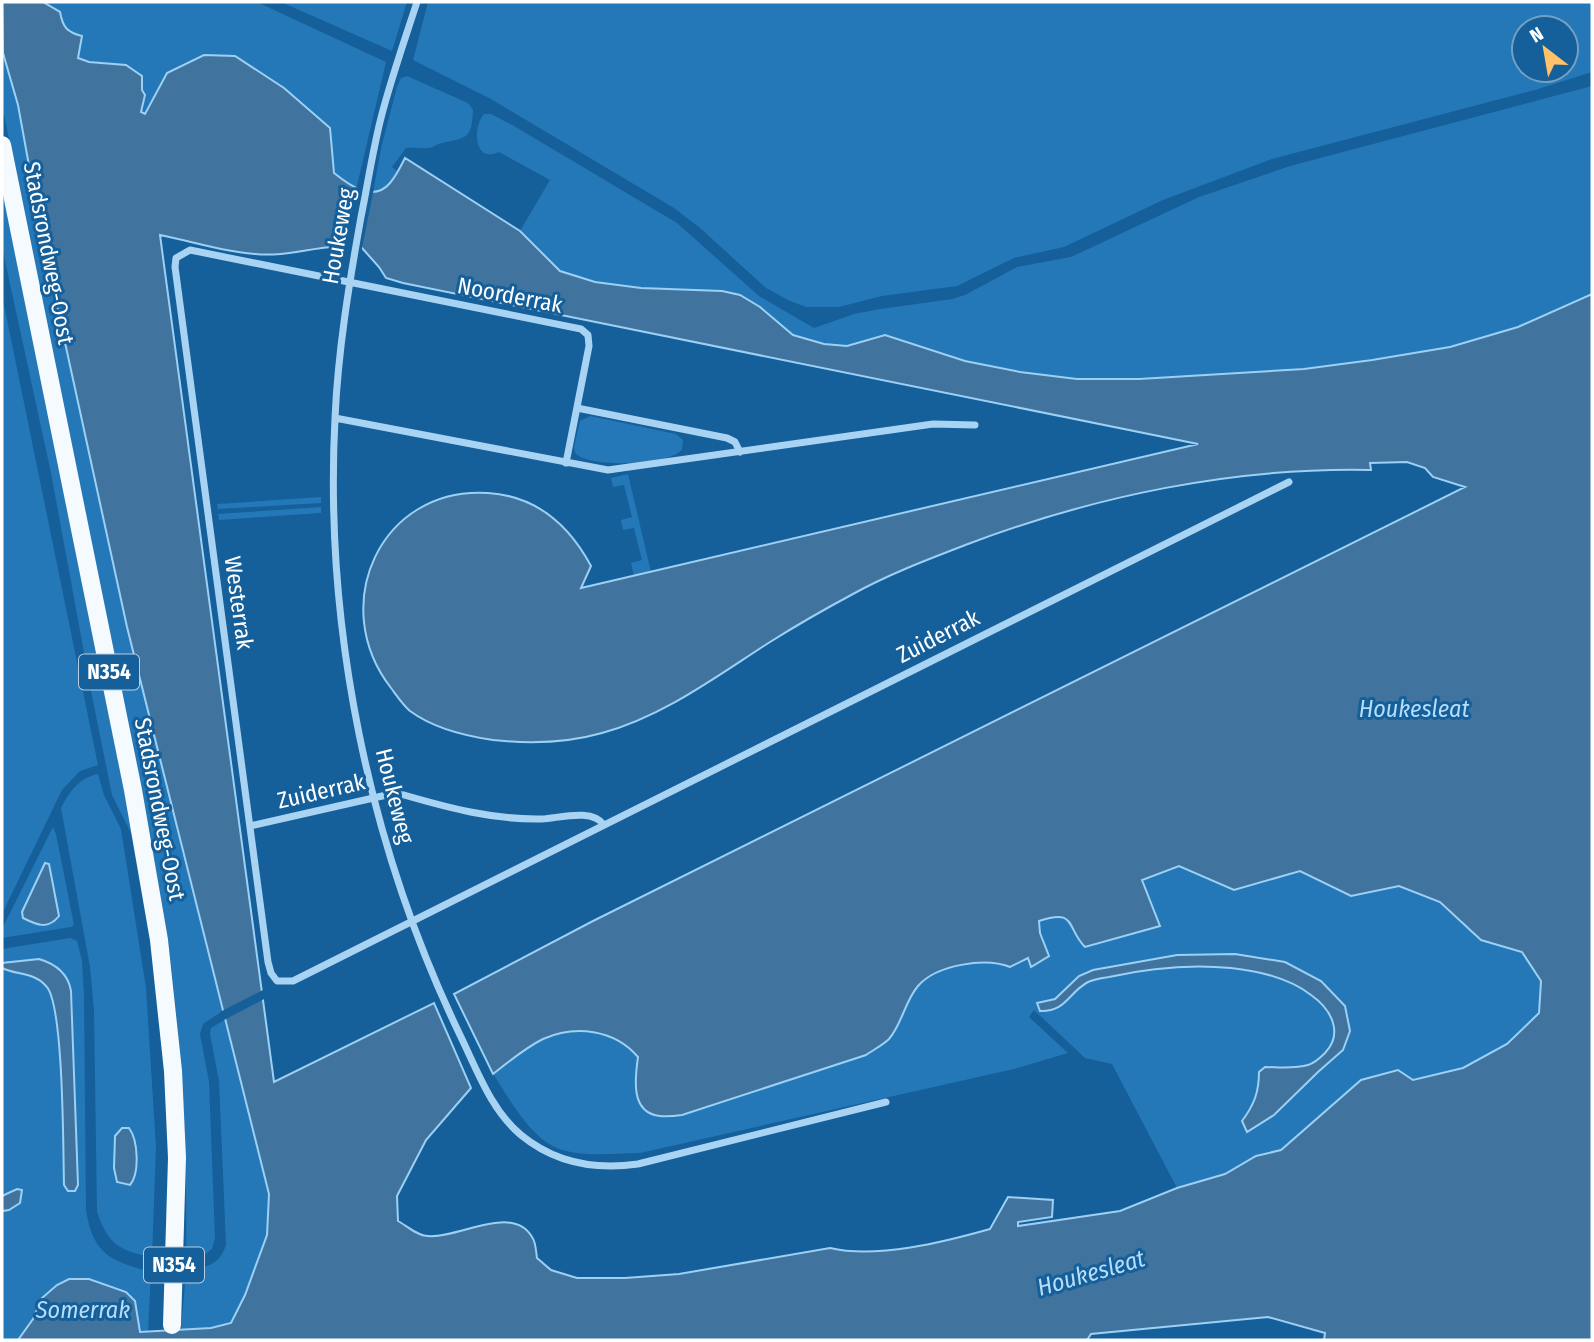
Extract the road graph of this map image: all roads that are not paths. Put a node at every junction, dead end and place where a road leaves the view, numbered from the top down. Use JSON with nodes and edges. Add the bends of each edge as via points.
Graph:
{"nodes":[{"id":1,"x":417,"y":2,"type":"edge"},
{"id":2,"x":2,"y":145,"type":"edge"},
{"id":3,"x":350,"y":282,"type":"junction"},
{"id":4,"x":577,"y":408,"type":"junction"},
{"id":5,"x":335,"y":418,"type":"junction"},
{"id":6,"x":975,"y":425,"type":"dead end"},
{"id":7,"x":740,"y":452,"type":"junction"},
{"id":8,"x":566,"y":463,"type":"junction"},
{"id":9,"x":1289,"y":482,"type":"dead end"},
{"id":10,"x":374,"y":798,"type":"junction"},
{"id":11,"x":604,"y":825,"type":"junction"},
{"id":12,"x":250,"y":826,"type":"junction"},
{"id":13,"x":412,"y":922,"type":"junction"},
{"id":14,"x":886,"y":1102,"type":"dead end"},
{"id":15,"x":172,"y":1325,"type":"dead end"}],
"edges":[{"from":1,"to":3,"type":"street","name":"Houkeweg","via":[[382,115]]},
{"from":2,"to":15,"type":"main road","name":"Stadsrondweg-Oost","number":"N354","via":[[159,940],[177,1158]]},
{"from":3,"to":4,"type":"street","name":"Noorderrak","via":[[581,329],[588,335],[589,346]]},
{"from":3,"to":5,"type":"street","name":"Houkeweg"},
{"from":3,"to":12,"type":"street","name":"Westerrak","via":[[190,250],[176,258]]},
{"from":4,"to":7,"type":"street","via":[[727,438]]},
{"from":4,"to":8,"type":"street","name":"Noorderrak"},
{"from":5,"to":8,"type":"street"},
{"from":5,"to":10,"type":"street","name":"Houkeweg","via":[[340,604]]},
{"from":6,"to":7,"type":"street","via":[[933,424]]},
{"from":7,"to":8,"type":"street","via":[[608,470]]},
{"from":9,"to":11,"type":"street","name":"Zuiderrak"},
{"from":10,"to":11,"type":"street","name":"Zuiderrak","via":[[404,795],[448,808],[512,818],[589,815]]},
{"from":10,"to":12,"type":"street","name":"Zuiderrak"},
{"from":10,"to":13,"type":"street","name":"Houkeweg"},
{"from":11,"to":13,"type":"street","name":"Zuiderrak"},
{"from":12,"to":13,"type":"street","name":"Westerrak","via":[[268,962],[277,981],[293,981]]},
{"from":13,"to":14,"type":"street","name":"Houkeweg","via":[[442,998],[493,1101],[513,1127],[550,1154],[582,1165],[618,1167]]}]}
